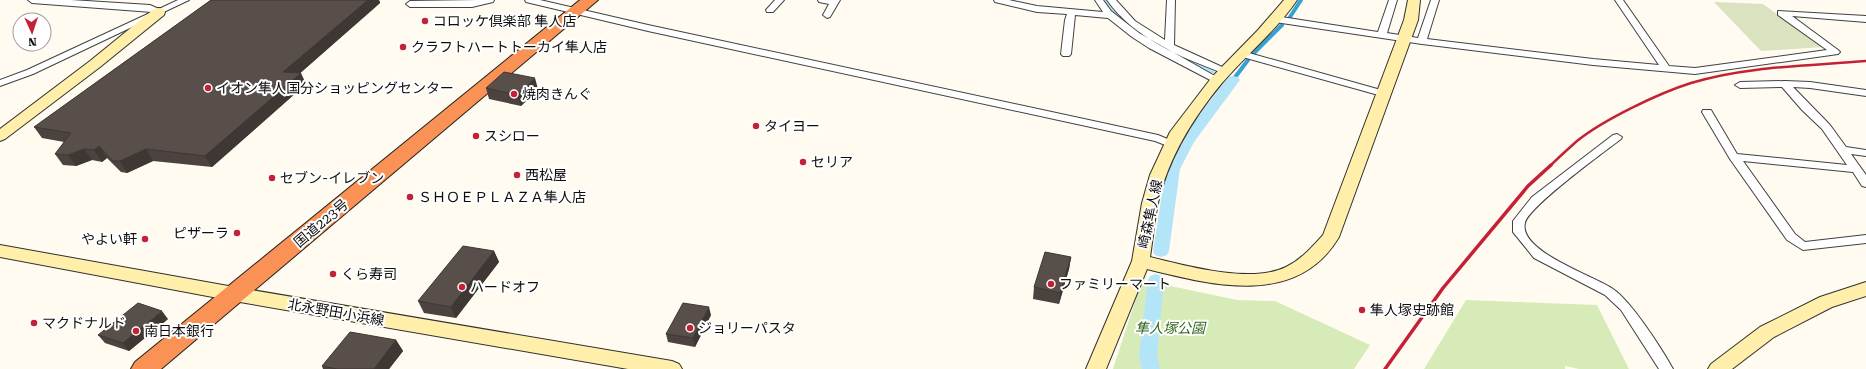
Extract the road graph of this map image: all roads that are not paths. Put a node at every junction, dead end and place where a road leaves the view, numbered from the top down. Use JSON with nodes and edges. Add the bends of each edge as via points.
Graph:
{"nodes":[{"id":1,"x":32,"y":0,"type":"edge"},
{"id":2,"x":176,"y":0,"type":"edge"},
{"id":3,"x":185,"y":0,"type":"edge"},
{"id":4,"x":490,"y":0,"type":"edge"},
{"id":5,"x":529,"y":0,"type":"edge"},
{"id":6,"x":780,"y":0,"type":"edge"},
{"id":7,"x":822,"y":0,"type":"edge"},
{"id":8,"x":998,"y":0,"type":"edge"},
{"id":9,"x":1099,"y":0,"type":"edge"},
{"id":10,"x":1111,"y":0,"type":"edge"},
{"id":11,"x":1171,"y":0,"type":"edge"},
{"id":12,"x":1292,"y":0,"type":"edge"},
{"id":13,"x":1393,"y":0,"type":"edge"},
{"id":14,"x":1414,"y":0,"type":"edge"},
{"id":15,"x":1435,"y":0,"type":"edge"},
{"id":16,"x":1619,"y":0,"type":"edge"},
{"id":17,"x":67,"y":1,"type":"edge"},
{"id":18,"x":835,"y":1,"type":"edge"},
{"id":19,"x":410,"y":4,"type":"dead end"},
{"id":20,"x":584,"y":6,"type":"edge"},
{"id":21,"x":770,"y":10,"type":"dead end"},
{"id":22,"x":159,"y":12,"type":"junction"},
{"id":23,"x":1072,"y":12,"type":"junction"},
{"id":24,"x":827,"y":14,"type":"dead end"},
{"id":25,"x":1109,"y":15,"type":"junction"},
{"id":26,"x":1866,"y":18,"type":"edge"},
{"id":27,"x":1275,"y":19,"type":"junction"},
{"id":28,"x":1382,"y":34,"type":"junction"},
{"id":29,"x":1405,"y":38,"type":"junction"},
{"id":30,"x":1422,"y":41,"type":"junction"},
{"id":31,"x":1169,"y":46,"type":"junction"},
{"id":32,"x":1066,"y":54,"type":"dead end"},
{"id":33,"x":1242,"y":54,"type":"junction"},
{"id":34,"x":1666,"y":68,"type":"junction"},
{"id":35,"x":1222,"y":75,"type":"junction"},
{"id":36,"x":0,"y":83,"type":"edge"},
{"id":37,"x":1785,"y":84,"type":"junction"},
{"id":38,"x":1740,"y":85,"type":"dead end"},
{"id":39,"x":1866,"y":93,"type":"edge"},
{"id":40,"x":1385,"y":94,"type":"junction"},
{"id":41,"x":1707,"y":112,"type":"dead end"},
{"id":42,"x":0,"y":136,"type":"edge"},
{"id":43,"x":1617,"y":137,"type":"dead end"},
{"id":44,"x":1173,"y":144,"type":"junction"},
{"id":45,"x":1842,"y":150,"type":"junction"},
{"id":46,"x":1866,"y":153,"type":"edge"},
{"id":47,"x":1734,"y":157,"type":"junction"},
{"id":48,"x":1856,"y":169,"type":"junction"},
{"id":49,"x":1866,"y":183,"type":"edge"},
{"id":50,"x":1866,"y":239,"type":"edge"},
{"id":51,"x":0,"y":251,"type":"edge"},
{"id":52,"x":1141,"y":261,"type":"junction"},
{"id":53,"x":1866,"y":289,"type":"edge"},
{"id":54,"x":234,"y":294,"type":"junction"},
{"id":55,"x":144,"y":369,"type":"edge"},
{"id":56,"x":672,"y":369,"type":"edge"},
{"id":57,"x":1096,"y":369,"type":"edge"},
{"id":58,"x":1666,"y":369,"type":"edge"},
{"id":59,"x":1718,"y":369,"type":"edge"}],
"edges":[{"from":1,"to":17,"type":"street"},
{"from":2,"to":22,"type":"street"},
{"from":3,"to":22,"type":"street"},
{"from":4,"to":19,"type":"street","via":[[472,4]]},
{"from":5,"to":20,"type":"street"},
{"from":6,"to":21,"type":"street"},
{"from":7,"to":18,"type":"street"},
{"from":8,"to":23,"type":"street","via":[[1027,7]]},
{"from":9,"to":25,"type":"street"},
{"from":10,"to":31,"type":"street","via":[[1121,14]]},
{"from":11,"to":31,"type":"street"},
{"from":12,"to":27,"type":"main road","name":"崎森隼人線"},
{"from":13,"to":28,"type":"street"},
{"from":14,"to":29,"type":"main road"},
{"from":15,"to":30,"type":"street"},
{"from":16,"to":34,"type":"street"},
{"from":17,"to":22,"type":"street","via":[[150,8]]},
{"from":18,"to":24,"type":"street"},
{"from":20,"to":44,"type":"street","via":[[1158,138]]},
{"from":20,"to":54,"type":"highway","name":"国道223号"},
{"from":22,"to":36,"type":"street","via":[[30,72]]},
{"from":22,"to":42,"type":"main road"},
{"from":23,"to":25,"type":"street"},
{"from":23,"to":32,"type":"street"},
{"from":25,"to":35,"type":"street","via":[[1134,35]]},
{"from":26,"to":34,"type":"street","via":[[1780,13],[1835,52],[1695,71]]},
{"from":27,"to":28,"type":"street"},
{"from":27,"to":33,"type":"main road","name":"崎森隼人線"},
{"from":28,"to":29,"type":"street"},
{"from":29,"to":30,"type":"street"},
{"from":29,"to":40,"type":"main road"},
{"from":30,"to":34,"type":"street","via":[[1593,62]]},
{"from":31,"to":35,"type":"street","via":[[1205,63]]},
{"from":33,"to":35,"type":"main road","name":"崎森隼人線"},
{"from":33,"to":40,"type":"street"},
{"from":35,"to":44,"type":"main road","name":"崎森隼人線","via":[[1178,132]]},
{"from":37,"to":38,"type":"street"},
{"from":37,"to":39,"type":"street"},
{"from":37,"to":45,"type":"street","via":[[1826,127]]},
{"from":40,"to":52,"type":"main road","via":[[1331,237],[1322,251],[1302,268],[1275,278],[1249,280],[1208,277]]},
{"from":41,"to":47,"type":"street"},
{"from":43,"to":58,"type":"street","via":[[1536,200],[1519,221],[1519,232],[1538,255],[1609,292],[1625,307]]},
{"from":44,"to":52,"type":"main road","name":"崎森隼人線","via":[[1158,175],[1150,203]]},
{"from":45,"to":46,"type":"street"},
{"from":45,"to":48,"type":"street"},
{"from":47,"to":48,"type":"street"},
{"from":47,"to":50,"type":"street","via":[[1791,237],[1803,246]]},
{"from":48,"to":49,"type":"street"},
{"from":51,"to":54,"type":"main road","name":"北永野田小浜線"},
{"from":52,"to":57,"type":"main road","name":"崎森隼人線"},
{"from":53,"to":59,"type":"main road","via":[[1826,302],[1767,332]]},
{"from":54,"to":55,"type":"highway","name":"国道223号"},
{"from":54,"to":56,"type":"main road","name":"北永野田小浜線"}]}
